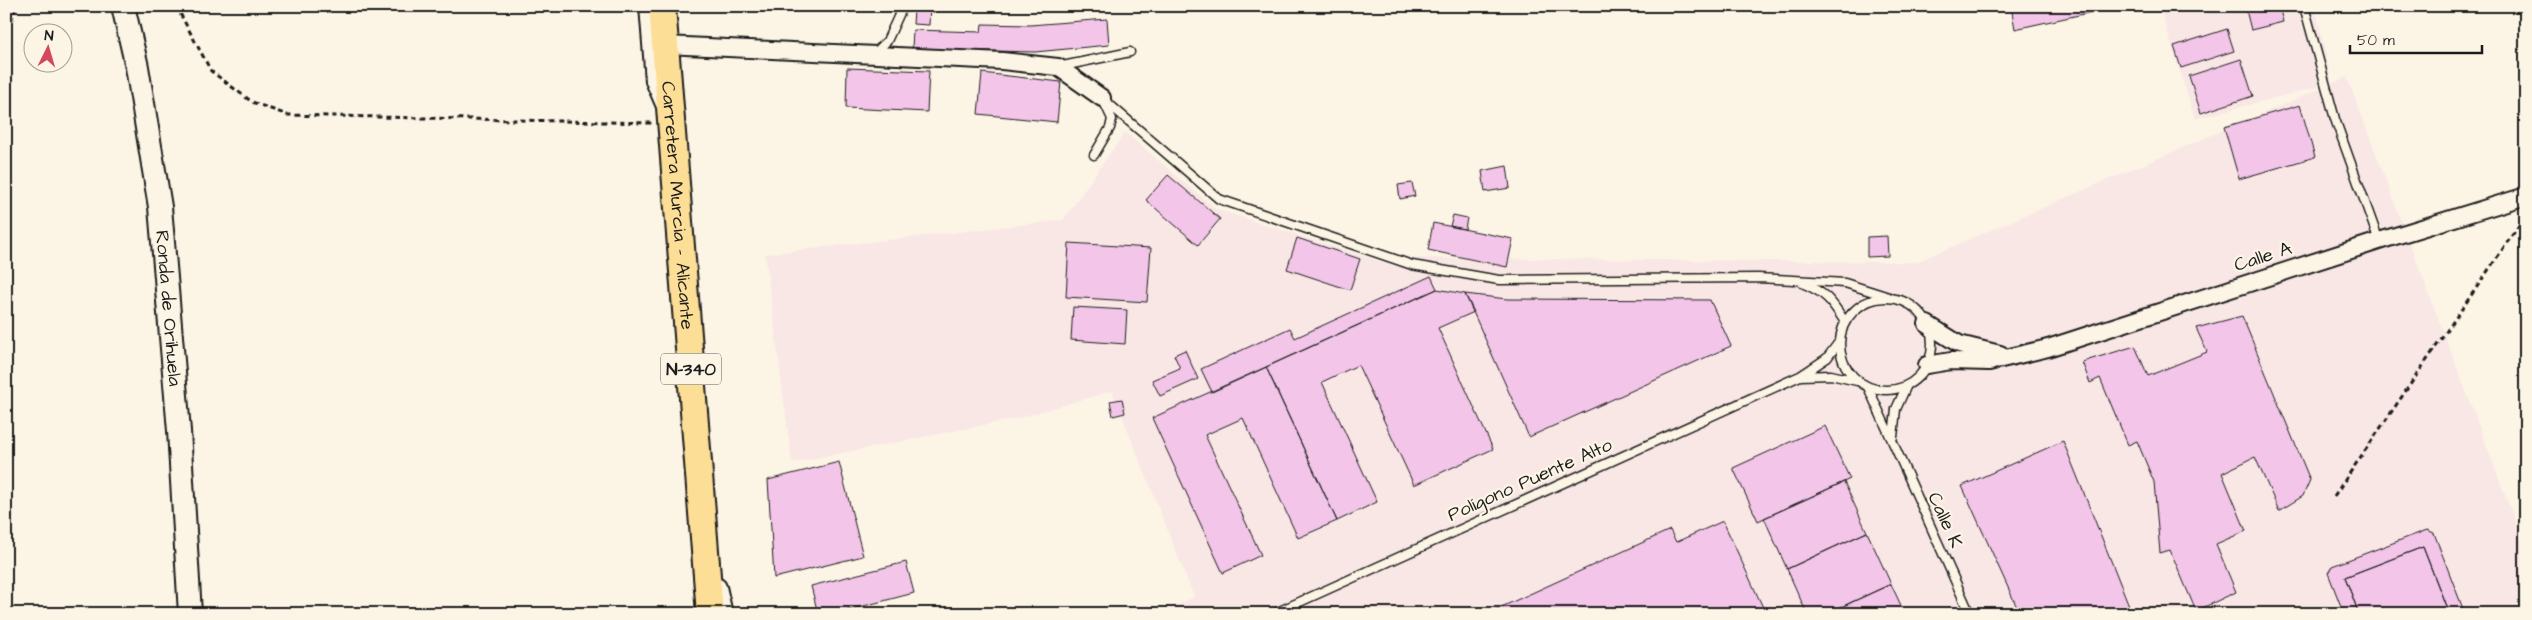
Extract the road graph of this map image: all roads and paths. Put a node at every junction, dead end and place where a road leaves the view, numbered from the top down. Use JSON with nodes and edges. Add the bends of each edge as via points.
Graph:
{"nodes":[{"id":1,"x":16,"y":6,"type":"edge"},
{"id":2,"x":122,"y":6,"type":"edge"},
{"id":3,"x":176,"y":6,"type":"edge"},
{"id":4,"x":648,"y":6,"type":"edge"},
{"id":5,"x":662,"y":6,"type":"edge"},
{"id":6,"x":903,"y":6,"type":"edge"},
{"id":7,"x":2304,"y":6,"type":"edge"},
{"id":8,"x":6,"y":38,"type":"edge"},
{"id":9,"x":665,"y":45,"type":"junction"},
{"id":10,"x":1130,"y":52,"type":"dead end"},
{"id":11,"x":872,"y":55,"type":"junction"},
{"id":12,"x":1058,"y":67,"type":"junction"},
{"id":13,"x":1102,"y":98,"type":"junction"},
{"id":14,"x":671,"y":122,"type":"junction"},
{"id":15,"x":1094,"y":155,"type":"dead end"},
{"id":16,"x":2526,"y":196,"type":"edge"},
{"id":17,"x":2526,"y":215,"type":"edge"},
{"id":18,"x":2379,"y":241,"type":"junction"},
{"id":19,"x":1798,"y":281,"type":"junction"},
{"id":20,"x":1892,"y":298,"type":"junction"},
{"id":21,"x":1845,"y":322,"type":"junction"},
{"id":22,"x":1927,"y":324,"type":"junction"},
{"id":23,"x":1839,"y":342,"type":"junction"},
{"id":24,"x":2012,"y":356,"type":"junction"},
{"id":25,"x":1927,"y":365,"type":"junction"},
{"id":26,"x":1800,"y":376,"type":"junction"},
{"id":27,"x":1858,"y":381,"type":"junction"},
{"id":28,"x":1907,"y":385,"type":"junction"},
{"id":29,"x":1868,"y":386,"type":"junction"},
{"id":30,"x":1893,"y":439,"type":"junction"},
{"id":31,"x":2334,"y":496,"type":"dead end"},
{"id":32,"x":702,"y":506,"type":"junction"},
{"id":33,"x":1284,"y":612,"type":"edge"},
{"id":34,"x":190,"y":614,"type":"edge"},
{"id":35,"x":710,"y":614,"type":"edge"},
{"id":36,"x":724,"y":614,"type":"edge"},
{"id":37,"x":1273,"y":614,"type":"edge"},
{"id":38,"x":1970,"y":614,"type":"edge"}],
"edges":[{"from":1,"to":8,"type":"path"},
{"from":2,"to":34,"type":"main road","name":"Ronda de Orihuela","via":[[160,207]]},
{"from":3,"to":14,"type":"path","via":[[211,71],[252,102],[287,115]]},
{"from":4,"to":14,"type":"street","via":[[654,81]]},
{"from":5,"to":9,"type":"highway","name":"Carretera Murcia - Alicante","number":"N-340"},
{"from":6,"to":11,"type":"lane","via":[[887,41]]},
{"from":7,"to":18,"type":"lane","via":[[2335,119]]},
{"from":9,"to":11,"type":"street"},
{"from":9,"to":14,"type":"highway","name":"Carretera Murcia - Alicante","number":"N-340"},
{"from":10,"to":12,"type":"lane"},
{"from":11,"to":12,"type":"street"},
{"from":12,"to":13,"type":"street"},
{"from":13,"to":15,"type":"lane","via":[[1112,119]]},
{"from":13,"to":19,"type":"lane","via":[[1219,199],[1412,266],[1499,280],[1758,278]]},
{"from":14,"to":32,"type":"highway","name":"Carretera Murcia - Alicante","number":"N-340"},
{"from":16,"to":18,"type":"street","name":"Calle A"},
{"from":17,"to":31,"type":"path"},
{"from":18,"to":24,"type":"street","name":"Calle A","via":[[2048,348]]},
{"from":19,"to":20,"type":"lane","via":[[1845,283]]},
{"from":19,"to":21,"type":"lane","via":[[1823,292]]},
{"from":20,"to":21,"type":"lane","name":"Polígono Puente Alto","via":[[1878,298],[1865,303]]},
{"from":20,"to":22,"type":"lane","via":[[1906,302]]},
{"from":21,"to":23,"type":"lane","name":"Polígono Puente Alto"},
{"from":22,"to":24,"type":"street","via":[[1959,344]]},
{"from":22,"to":25,"type":"lane","via":[[1932,337],[1932,351]]},
{"from":23,"to":26,"type":"lane","name":"Polígono Puente Alto","via":[[1827,358]]},
{"from":23,"to":27,"type":"lane","name":"Polígono Puente Alto","via":[[1847,370]]},
{"from":24,"to":25,"type":"street","name":"Calle A","via":[[1989,362],[1951,361]]},
{"from":25,"to":28,"type":"lane"},
{"from":26,"to":27,"type":"lane","name":"Polígono Puente Alto","via":[[1831,375]]},
{"from":26,"to":33,"type":"lane","name":"Polígono Puente Alto"},
{"from":27,"to":29,"type":"lane","name":"Polígono Puente Alto"},
{"from":28,"to":29,"type":"lane","name":"Polígono Puente Alto","via":[[1888,390]]},
{"from":28,"to":30,"type":"lane","via":[[1896,409]]},
{"from":29,"to":30,"type":"lane"},
{"from":30,"to":38,"type":"lane","name":"Calle K","via":[[1899,460]]},
{"from":32,"to":35,"type":"highway","name":"Carretera Murcia - Alicante","number":"N-340"},
{"from":32,"to":36,"type":"street"},
{"from":33,"to":37,"type":"lane","name":"Polígono Puente Alto"}]}
